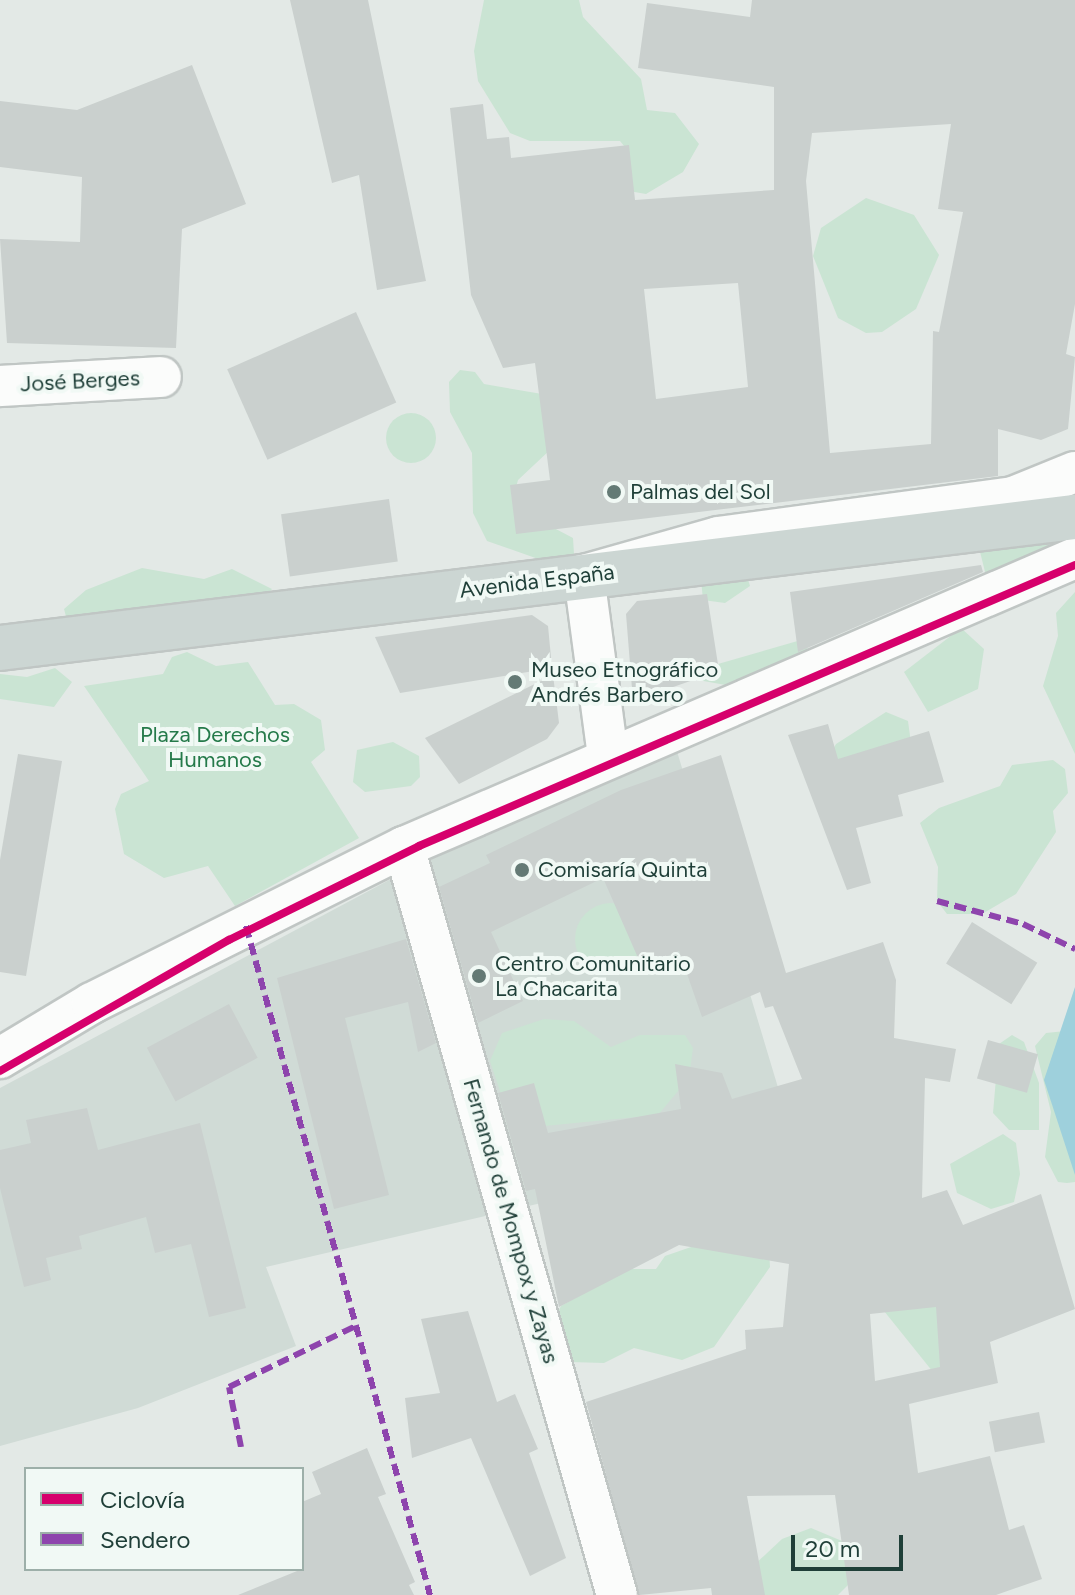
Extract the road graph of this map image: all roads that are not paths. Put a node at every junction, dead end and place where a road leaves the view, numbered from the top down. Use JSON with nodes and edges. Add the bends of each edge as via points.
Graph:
{"nodes":[{"id":1,"x":161,"y":377,"type":"dead end"},
{"id":2,"x":0,"y":386,"type":"edge"},
{"id":3,"x":1075,"y":472,"type":"edge"},
{"id":4,"x":1075,"y":517,"type":"edge"},
{"id":5,"x":1075,"y":558,"type":"edge"},
{"id":6,"x":584,"y":575,"type":"junction"},
{"id":7,"x":0,"y":648,"type":"edge"},
{"id":8,"x":608,"y":756,"type":"junction"},
{"id":9,"x":404,"y":847,"type":"junction"},
{"id":10,"x":0,"y":1058,"type":"edge"},
{"id":11,"x":617,"y":1595,"type":"edge"}],
"edges":[{"from":1,"to":2,"type":"street","name":"José Berges"},
{"from":3,"to":6,"type":"street","via":[[1013,497],[718,537]]},
{"from":4,"to":6,"type":"main road","name":"Avenida España"},
{"from":5,"to":8,"type":"street"},
{"from":6,"to":7,"type":"main road","name":"Avenida España"},
{"from":6,"to":8,"type":"street"},
{"from":8,"to":9,"type":"street"},
{"from":9,"to":10,"type":"street","via":[[92,1003]]},
{"from":9,"to":11,"type":"street","name":"Fernando de Mompox y Zayas"}]}
